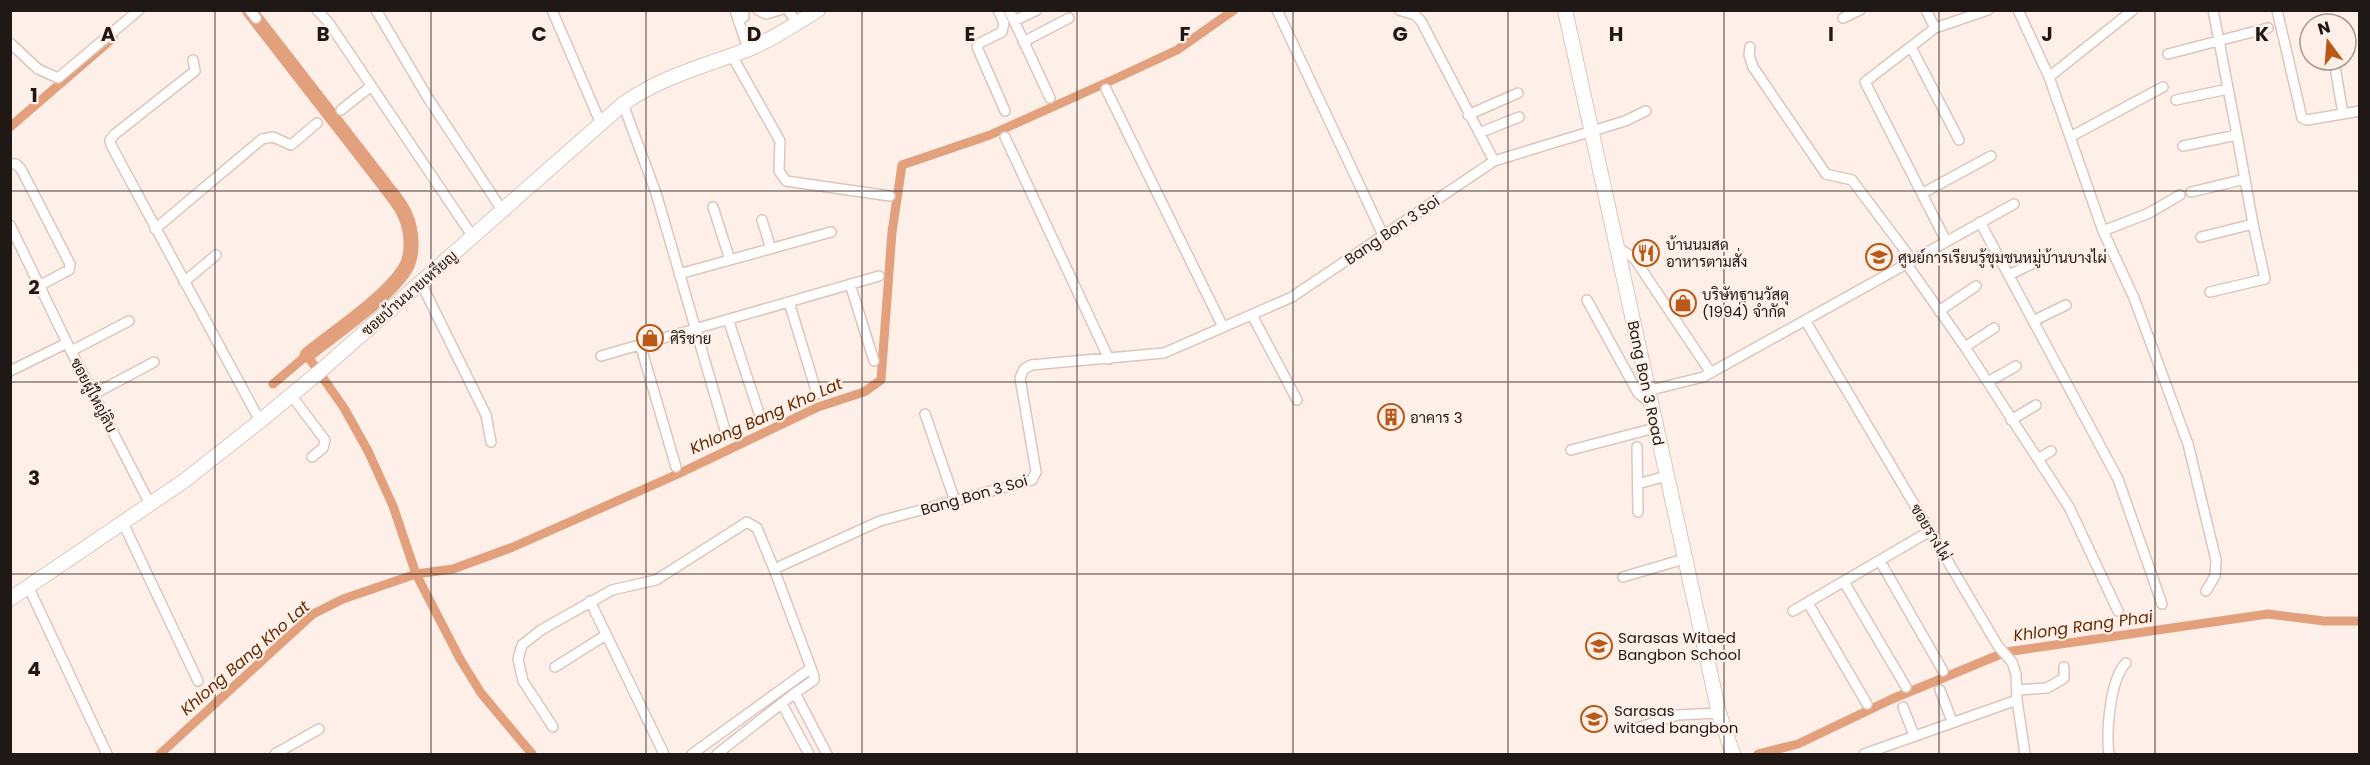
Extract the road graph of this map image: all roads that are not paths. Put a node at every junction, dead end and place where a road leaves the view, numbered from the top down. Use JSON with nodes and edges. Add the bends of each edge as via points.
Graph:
{"nodes":[{"id":1,"x":139,"y":10,"type":"edge"},
{"id":2,"x":317,"y":10,"type":"edge"},
{"id":3,"x":376,"y":10,"type":"edge"},
{"id":4,"x":552,"y":10,"type":"edge"},
{"id":5,"x":744,"y":10,"type":"edge"},
{"id":6,"x":758,"y":10,"type":"edge"},
{"id":7,"x":780,"y":10,"type":"edge"},
{"id":8,"x":788,"y":10,"type":"edge"},
{"id":9,"x":818,"y":10,"type":"edge"},
{"id":10,"x":998,"y":10,"type":"edge"},
{"id":11,"x":1009,"y":10,"type":"edge"},
{"id":12,"x":1037,"y":10,"type":"edge"},
{"id":13,"x":1277,"y":10,"type":"edge"},
{"id":14,"x":1399,"y":10,"type":"edge"},
{"id":15,"x":1566,"y":10,"type":"edge"},
{"id":16,"x":1860,"y":10,"type":"edge"},
{"id":17,"x":1926,"y":10,"type":"edge"},
{"id":18,"x":2018,"y":10,"type":"edge"},
{"id":19,"x":2133,"y":10,"type":"edge"},
{"id":20,"x":2213,"y":10,"type":"edge"},
{"id":21,"x":2277,"y":10,"type":"edge"},
{"id":22,"x":1985,"y":11,"type":"edge"},
{"id":23,"x":736,"y":15,"type":"edge"},
{"id":24,"x":1069,"y":18,"type":"dead end"},
{"id":25,"x":1844,"y":18,"type":"dead end"},
{"id":26,"x":1014,"y":21,"type":"junction"},
{"id":27,"x":797,"y":23,"type":"junction"},
{"id":28,"x":1935,"y":28,"type":"junction"},
{"id":29,"x":2268,"y":28,"type":"dead end"},
{"id":30,"x":2219,"y":40,"type":"junction"},
{"id":31,"x":1023,"y":42,"type":"junction"},
{"id":32,"x":10,"y":43,"type":"edge"},
{"id":33,"x":1750,"y":47,"type":"dead end"},
{"id":34,"x":1911,"y":47,"type":"junction"},
{"id":35,"x":748,"y":49,"type":"junction"},
{"id":36,"x":731,"y":54,"type":"junction"},
{"id":37,"x":2168,"y":54,"type":"dead end"},
{"id":38,"x":193,"y":60,"type":"dead end"},
{"id":39,"x":2336,"y":72,"type":"edge"},
{"id":40,"x":2049,"y":77,"type":"junction"},
{"id":41,"x":370,"y":87,"type":"junction"},
{"id":42,"x":2163,"y":87,"type":"dead end"},
{"id":43,"x":1106,"y":89,"type":"dead end"},
{"id":44,"x":2228,"y":89,"type":"junction"},
{"id":45,"x":1518,"y":93,"type":"dead end"},
{"id":46,"x":1050,"y":98,"type":"dead end"},
{"id":47,"x":2176,"y":100,"type":"dead end"},
{"id":48,"x":623,"y":104,"type":"junction"},
{"id":49,"x":340,"y":110,"type":"dead end"},
{"id":50,"x":1005,"y":111,"type":"dead end"},
{"id":51,"x":1646,"y":111,"type":"dead end"},
{"id":52,"x":2360,"y":111,"type":"edge"},
{"id":53,"x":2343,"y":114,"type":"junction"},
{"id":54,"x":1468,"y":115,"type":"junction"},
{"id":55,"x":1519,"y":117,"type":"dead end"},
{"id":56,"x":317,"y":123,"type":"dead end"},
{"id":57,"x":601,"y":124,"type":"junction"},
{"id":58,"x":1591,"y":130,"type":"junction"},
{"id":59,"x":1479,"y":133,"type":"junction"},
{"id":60,"x":2237,"y":135,"type":"junction"},
{"id":61,"x":1005,"y":137,"type":"dead end"},
{"id":62,"x":2070,"y":137,"type":"junction"},
{"id":63,"x":1959,"y":140,"type":"dead end"},
{"id":64,"x":2183,"y":146,"type":"dead end"},
{"id":65,"x":1991,"y":156,"type":"dead end"},
{"id":66,"x":1494,"y":161,"type":"junction"},
{"id":67,"x":10,"y":164,"type":"edge"},
{"id":68,"x":2245,"y":179,"type":"junction"},
{"id":69,"x":2191,"y":192,"type":"dead end"},
{"id":70,"x":1923,"y":193,"type":"junction"},
{"id":71,"x":2180,"y":195,"type":"dead end"},
{"id":72,"x":890,"y":196,"type":"dead end"},
{"id":73,"x":2014,"y":204,"type":"dead end"},
{"id":74,"x":713,"y":207,"type":"dead end"},
{"id":75,"x":502,"y":210,"type":"junction"},
{"id":76,"x":762,"y":220,"type":"dead end"},
{"id":77,"x":1980,"y":222,"type":"junction"},
{"id":78,"x":2253,"y":224,"type":"junction"},
{"id":79,"x":10,"y":225,"type":"edge"},
{"id":80,"x":155,"y":229,"type":"junction"},
{"id":81,"x":2103,"y":231,"type":"junction"},
{"id":82,"x":831,"y":232,"type":"dead end"},
{"id":83,"x":1383,"y":235,"type":"junction"},
{"id":84,"x":472,"y":237,"type":"junction"},
{"id":85,"x":2201,"y":237,"type":"dead end"},
{"id":86,"x":1946,"y":241,"type":"junction"},
{"id":87,"x":1617,"y":247,"type":"junction"},
{"id":88,"x":771,"y":249,"type":"junction"},
{"id":89,"x":216,"y":255,"type":"dead end"},
{"id":90,"x":2046,"y":257,"type":"dead end"},
{"id":91,"x":730,"y":260,"type":"junction"},
{"id":92,"x":1909,"y":262,"type":"junction"},
{"id":93,"x":679,"y":274,"type":"junction"},
{"id":94,"x":2008,"y":275,"type":"junction"},
{"id":95,"x":879,"y":276,"type":"dead end"},
{"id":96,"x":184,"y":282,"type":"junction"},
{"id":97,"x":421,"y":283,"type":"junction"},
{"id":98,"x":850,"y":284,"type":"junction"},
{"id":99,"x":39,"y":286,"type":"junction"},
{"id":100,"x":1976,"y":286,"type":"dead end"},
{"id":101,"x":2210,"y":292,"type":"dead end"},
{"id":102,"x":1587,"y":300,"type":"dead end"},
{"id":103,"x":789,"y":302,"type":"junction"},
{"id":104,"x":2066,"y":305,"type":"dead end"},
{"id":105,"x":1940,"y":311,"type":"junction"},
{"id":106,"x":1252,"y":315,"type":"junction"},
{"id":107,"x":728,"y":319,"type":"junction"},
{"id":108,"x":1805,"y":320,"type":"junction"},
{"id":109,"x":129,"y":321,"type":"dead end"},
{"id":110,"x":2033,"y":321,"type":"junction"},
{"id":111,"x":695,"y":327,"type":"junction"},
{"id":112,"x":1223,"y":327,"type":"junction"},
{"id":113,"x":1994,"y":328,"type":"dead end"},
{"id":114,"x":640,"y":344,"type":"junction"},
{"id":115,"x":69,"y":347,"type":"junction"},
{"id":116,"x":1965,"y":347,"type":"junction"},
{"id":117,"x":601,"y":356,"type":"dead end"},
{"id":118,"x":1109,"y":359,"type":"junction"},
{"id":119,"x":874,"y":361,"type":"dead end"},
{"id":120,"x":154,"y":362,"type":"dead end"},
{"id":121,"x":2016,"y":366,"type":"dead end"},
{"id":122,"x":10,"y":372,"type":"edge"},
{"id":123,"x":1711,"y":373,"type":"junction"},
{"id":124,"x":1988,"y":382,"type":"junction"},
{"id":125,"x":94,"y":394,"type":"junction"},
{"id":126,"x":817,"y":394,"type":"dead end"},
{"id":127,"x":291,"y":395,"type":"junction"},
{"id":128,"x":1648,"y":397,"type":"junction"},
{"id":129,"x":1297,"y":400,"type":"dead end"},
{"id":130,"x":2036,"y":405,"type":"dead end"},
{"id":131,"x":759,"y":413,"type":"dead end"},
{"id":132,"x":925,"y":414,"type":"dead end"},
{"id":133,"x":2011,"y":420,"type":"junction"},
{"id":134,"x":260,"y":421,"type":"junction"},
{"id":135,"x":1655,"y":429,"type":"junction"},
{"id":136,"x":725,"y":430,"type":"dead end"},
{"id":137,"x":491,"y":442,"type":"dead end"},
{"id":138,"x":1636,"y":447,"type":"dead end"},
{"id":139,"x":1571,"y":450,"type":"dead end"},
{"id":140,"x":2051,"y":451,"type":"dead end"},
{"id":141,"x":312,"y":457,"type":"dead end"},
{"id":142,"x":2038,"y":459,"type":"junction"},
{"id":143,"x":676,"y":467,"type":"dead end"},
{"id":144,"x":1666,"y":477,"type":"junction"},
{"id":145,"x":1638,"y":484,"type":"junction"},
{"id":146,"x":955,"y":501,"type":"junction"},
{"id":147,"x":150,"y":504,"type":"junction"},
{"id":148,"x":1638,"y":512,"type":"dead end"},
{"id":149,"x":123,"y":522,"type":"junction"},
{"id":150,"x":1930,"y":531,"type":"junction"},
{"id":151,"x":1684,"y":559,"type":"junction"},
{"id":152,"x":1880,"y":561,"type":"junction"},
{"id":153,"x":774,"y":568,"type":"junction"},
{"id":154,"x":1623,"y":577,"type":"dead end"},
{"id":155,"x":1844,"y":582,"type":"junction"},
{"id":156,"x":28,"y":586,"type":"junction"},
{"id":157,"x":2206,"y":591,"type":"dead end"},
{"id":158,"x":10,"y":598,"type":"edge"},
{"id":159,"x":590,"y":601,"type":"junction"},
{"id":160,"x":1808,"y":603,"type":"junction"},
{"id":161,"x":2162,"y":604,"type":"dead end"},
{"id":162,"x":1793,"y":611,"type":"dead end"},
{"id":163,"x":2118,"y":611,"type":"dead end"},
{"id":164,"x":606,"y":635,"type":"junction"},
{"id":165,"x":2126,"y":663,"type":"dead end"},
{"id":166,"x":555,"y":667,"type":"dead end"},
{"id":167,"x":2064,"y":667,"type":"dead end"},
{"id":168,"x":811,"y":668,"type":"junction"},
{"id":169,"x":1943,"y":671,"type":"dead end"},
{"id":170,"x":198,"y":681,"type":"dead end"},
{"id":171,"x":1906,"y":687,"type":"dead end"},
{"id":172,"x":1940,"y":690,"type":"dead end"},
{"id":173,"x":795,"y":693,"type":"junction"},
{"id":174,"x":2017,"y":695,"type":"junction"},
{"id":175,"x":782,"y":704,"type":"junction"},
{"id":176,"x":1867,"y":704,"type":"dead end"},
{"id":177,"x":1903,"y":707,"type":"dead end"},
{"id":178,"x":1719,"y":713,"type":"junction"},
{"id":179,"x":1952,"y":721,"type":"junction"},
{"id":180,"x":552,"y":727,"type":"dead end"},
{"id":181,"x":319,"y":729,"type":"dead end"},
{"id":182,"x":1632,"y":729,"type":"dead end"},
{"id":183,"x":1914,"y":735,"type":"junction"},
{"id":184,"x":106,"y":754,"type":"edge"},
{"id":185,"x":275,"y":754,"type":"edge"},
{"id":186,"x":664,"y":754,"type":"edge"},
{"id":187,"x":692,"y":754,"type":"edge"},
{"id":188,"x":717,"y":754,"type":"edge"},
{"id":189,"x":809,"y":754,"type":"edge"},
{"id":190,"x":827,"y":754,"type":"edge"},
{"id":191,"x":1733,"y":754,"type":"edge"},
{"id":192,"x":1864,"y":754,"type":"edge"},
{"id":193,"x":2025,"y":754,"type":"edge"},
{"id":194,"x":2109,"y":754,"type":"edge"}],
"edges":[{"from":1,"to":32,"type":"street","via":[[58,78],[38,69]]},
{"from":2,"to":41,"type":"street"},
{"from":3,"to":75,"type":"street"},
{"from":4,"to":57,"type":"street"},
{"from":5,"to":23,"type":"street","via":[[744,17]]},
{"from":6,"to":7,"type":"street","via":[[766,14]]},
{"from":8,"to":27,"type":"street"},
{"from":9,"to":27,"type":"street","name":"ซอยบ้านนายเหรียญ"},
{"from":10,"to":50,"type":"street","via":[[1004,23],[1002,32],[977,47]]},
{"from":11,"to":26,"type":"street"},
{"from":12,"to":26,"type":"street"},
{"from":13,"to":83,"type":"street"},
{"from":14,"to":54,"type":"street","via":[[1420,21]]},
{"from":15,"to":58,"type":"street","name":"Bang Bon 3 Road"},
{"from":16,"to":25,"type":"street"},
{"from":17,"to":28,"type":"street"},
{"from":18,"to":40,"type":"street"},
{"from":19,"to":40,"type":"street"},
{"from":20,"to":30,"type":"street"},
{"from":21,"to":53,"type":"street","via":[[2300,116],[2307,120]]},
{"from":22,"to":28,"type":"street"},
{"from":23,"to":35,"type":"street"},
{"from":24,"to":31,"type":"street"},
{"from":26,"to":31,"type":"street"},
{"from":27,"to":35,"type":"street","name":"ซอยบ้านนายเหรียญ"},
{"from":28,"to":34,"type":"street"},
{"from":29,"to":30,"type":"street"},
{"from":30,"to":37,"type":"street"},
{"from":30,"to":44,"type":"street"},
{"from":31,"to":46,"type":"street"},
{"from":33,"to":92,"type":"street","via":[[1753,67],[1826,174],[1852,180]]},
{"from":34,"to":63,"type":"street"},
{"from":34,"to":70,"type":"street","via":[[1867,80],[1865,86]]},
{"from":35,"to":36,"type":"street","name":"ซอยบ้านนายเหรียญ"},
{"from":36,"to":48,"type":"street","name":"ซอยบ้านนายเหรียญ","via":[[654,83]]},
{"from":36,"to":72,"type":"street","via":[[780,141],[779,171],[786,181]]},
{"from":38,"to":80,"type":"street","via":[[195,71],[110,140]]},
{"from":39,"to":53,"type":"street"},
{"from":40,"to":62,"type":"street"},
{"from":41,"to":49,"type":"street"},
{"from":41,"to":84,"type":"street"},
{"from":42,"to":62,"type":"street"},
{"from":43,"to":112,"type":"street"},
{"from":44,"to":47,"type":"street"},
{"from":44,"to":60,"type":"street"},
{"from":45,"to":54,"type":"street"},
{"from":48,"to":57,"type":"street","name":"ซอยบ้านนายเหรียญ"},
{"from":48,"to":93,"type":"street","via":[[656,193]]},
{"from":51,"to":58,"type":"street","name":"Bang Bon 3 Soi"},
{"from":52,"to":53,"type":"street"},
{"from":54,"to":59,"type":"street"},
{"from":55,"to":59,"type":"street"},
{"from":56,"to":80,"type":"street","via":[[291,145],[273,137],[262,139]]},
{"from":57,"to":75,"type":"street","name":"ซอยบ้านนายเหรียญ"},
{"from":58,"to":66,"type":"street","name":"Bang Bon 3 Soi"},
{"from":58,"to":87,"type":"street","name":"Bang Bon 3 Road"},
{"from":59,"to":66,"type":"street"},
{"from":60,"to":64,"type":"street"},
{"from":60,"to":68,"type":"street"},
{"from":61,"to":118,"type":"street"},
{"from":62,"to":81,"type":"street"},
{"from":65,"to":70,"type":"street"},
{"from":66,"to":83,"type":"street","name":"Bang Bon 3 Soi"},
{"from":67,"to":99,"type":"street","via":[[21,168],[70,264],[62,275]]},
{"from":68,"to":69,"type":"street"},
{"from":68,"to":78,"type":"street"},
{"from":70,"to":86,"type":"street"},
{"from":71,"to":81,"type":"street","via":[[2140,218]]},
{"from":73,"to":77,"type":"street"},
{"from":74,"to":91,"type":"street"},
{"from":75,"to":84,"type":"street","name":"ซอยบ้านนายเหรียญ"},
{"from":76,"to":88,"type":"street"},
{"from":77,"to":86,"type":"street"},
{"from":77,"to":94,"type":"street"},
{"from":78,"to":85,"type":"street"},
{"from":78,"to":101,"type":"street","via":[[2265,279]]},
{"from":79,"to":99,"type":"street","name":"ซอยผู้ใหญ่ลิบ"},
{"from":80,"to":96,"type":"street"},
{"from":81,"to":157,"type":"street","via":[[2134,298],[2190,454],[2216,560],[2215,576]]},
{"from":82,"to":88,"type":"street"},
{"from":83,"to":106,"type":"street","name":"Bang Bon 3 Soi","via":[[1292,297]]},
{"from":84,"to":97,"type":"street","name":"ซอยบ้านนายเหรียญ"},
{"from":86,"to":92,"type":"street"},
{"from":87,"to":123,"type":"street","via":[[1635,258]]},
{"from":87,"to":128,"type":"street","name":"Bang Bon 3 Road"},
{"from":88,"to":91,"type":"street"},
{"from":89,"to":96,"type":"street"},
{"from":90,"to":94,"type":"street"},
{"from":91,"to":93,"type":"street"},
{"from":92,"to":105,"type":"street"},
{"from":92,"to":108,"type":"street"},
{"from":93,"to":111,"type":"street"},
{"from":94,"to":110,"type":"street"},
{"from":95,"to":98,"type":"street"},
{"from":96,"to":134,"type":"street"},
{"from":97,"to":127,"type":"street","name":"ซอยบ้านนายเหรียญ"},
{"from":97,"to":137,"type":"street","via":[[486,415]]},
{"from":98,"to":103,"type":"street"},
{"from":98,"to":119,"type":"street"},
{"from":99,"to":115,"type":"street","name":"ซอยผู้ใหญ่ลิบ"},
{"from":100,"to":105,"type":"street"},
{"from":102,"to":128,"type":"street","via":[[1638,393],[1642,399]]},
{"from":103,"to":107,"type":"street"},
{"from":103,"to":126,"type":"street"},
{"from":104,"to":110,"type":"street"},
{"from":105,"to":116,"type":"street"},
{"from":106,"to":112,"type":"street","name":"Bang Bon 3 Soi"},
{"from":106,"to":129,"type":"street"},
{"from":107,"to":111,"type":"street"},
{"from":107,"to":131,"type":"street"},
{"from":108,"to":123,"type":"street"},
{"from":108,"to":150,"type":"street","name":"ซอยรางไผ่"},
{"from":109,"to":115,"type":"street"},
{"from":110,"to":161,"type":"street","via":[[2118,479]]},
{"from":111,"to":114,"type":"street"},
{"from":111,"to":136,"type":"street"},
{"from":112,"to":118,"type":"street","name":"Bang Bon 3 Soi","via":[[1158,355]]},
{"from":113,"to":116,"type":"street"},
{"from":114,"to":117,"type":"street"},
{"from":114,"to":143,"type":"street"},
{"from":115,"to":122,"type":"street"},
{"from":115,"to":125,"type":"street","name":"ซอยผู้ใหญ่ลิบ"},
{"from":116,"to":124,"type":"street"},
{"from":118,"to":146,"type":"street","name":"Bang Bon 3 Soi","via":[[1031,365],[1024,369],[1020,378],[1035,476]]},
{"from":120,"to":125,"type":"street"},
{"from":121,"to":124,"type":"street"},
{"from":123,"to":128,"type":"street"},
{"from":124,"to":133,"type":"street"},
{"from":125,"to":147,"type":"street","name":"ซอยผู้ใหญ่ลิบ"},
{"from":127,"to":134,"type":"street","name":"ซอยบ้านนายเหรียญ"},
{"from":127,"to":141,"type":"street","via":[[325,440],[323,448]]},
{"from":128,"to":135,"type":"street","name":"Bang Bon 3 Road"},
{"from":130,"to":133,"type":"street"},
{"from":132,"to":146,"type":"street"},
{"from":133,"to":142,"type":"street"},
{"from":134,"to":147,"type":"street","name":"ซอยบ้านนายเหรียญ"},
{"from":135,"to":139,"type":"street"},
{"from":135,"to":144,"type":"street","name":"Bang Bon 3 Road"},
{"from":138,"to":145,"type":"street"},
{"from":140,"to":142,"type":"street"},
{"from":142,"to":163,"type":"street","via":[[2069,507]]},
{"from":144,"to":145,"type":"street"},
{"from":144,"to":151,"type":"street","name":"Bang Bon 3 Road"},
{"from":145,"to":148,"type":"street"},
{"from":146,"to":153,"type":"street","name":"Bang Bon 3 Soi","via":[[880,521]]},
{"from":147,"to":149,"type":"street","name":"ซอยบ้านนายเหรียญ"},
{"from":149,"to":156,"type":"street","name":"ซอยบ้านนายเหรียญ"},
{"from":149,"to":170,"type":"street"},
{"from":150,"to":152,"type":"street"},
{"from":150,"to":174,"type":"street","name":"ซอยรางไผ่","via":[[1998,646],[2012,662]]},
{"from":151,"to":154,"type":"street"},
{"from":151,"to":178,"type":"street","name":"Bang Bon 3 Road"},
{"from":152,"to":155,"type":"street"},
{"from":152,"to":169,"type":"street"},
{"from":153,"to":159,"type":"street","via":[[757,528],[747,522],[656,580],[612,590]]},
{"from":153,"to":168,"type":"street"},
{"from":155,"to":160,"type":"street"},
{"from":155,"to":171,"type":"street"},
{"from":156,"to":158,"type":"street","name":"ซอยบ้านนายเหรียญ"},
{"from":156,"to":184,"type":"street"},
{"from":159,"to":164,"type":"street"},
{"from":159,"to":180,"type":"street","via":[[528,639],[520,651],[523,681]]},
{"from":160,"to":162,"type":"street"},
{"from":160,"to":176,"type":"street"},
{"from":164,"to":166,"type":"street"},
{"from":164,"to":186,"type":"street"},
{"from":165,"to":194,"type":"street","via":[[2121,668],[2107,724]]},
{"from":167,"to":174,"type":"street","via":[[2064,678],[2055,685]]},
{"from":168,"to":173,"type":"street","via":[[814,679]]},
{"from":168,"to":187,"type":"street"},
{"from":172,"to":179,"type":"street"},
{"from":173,"to":175,"type":"street"},
{"from":173,"to":190,"type":"street"},
{"from":174,"to":179,"type":"street"},
{"from":174,"to":193,"type":"street","name":"ซอยรางไผ่"},
{"from":175,"to":188,"type":"street"},
{"from":175,"to":189,"type":"street"},
{"from":177,"to":183,"type":"street"},
{"from":178,"to":182,"type":"street","via":[[1678,715]]},
{"from":178,"to":191,"type":"street","name":"Bang Bon 3 Road"},
{"from":179,"to":183,"type":"street"},
{"from":181,"to":185,"type":"street"},
{"from":183,"to":192,"type":"street"}]}
